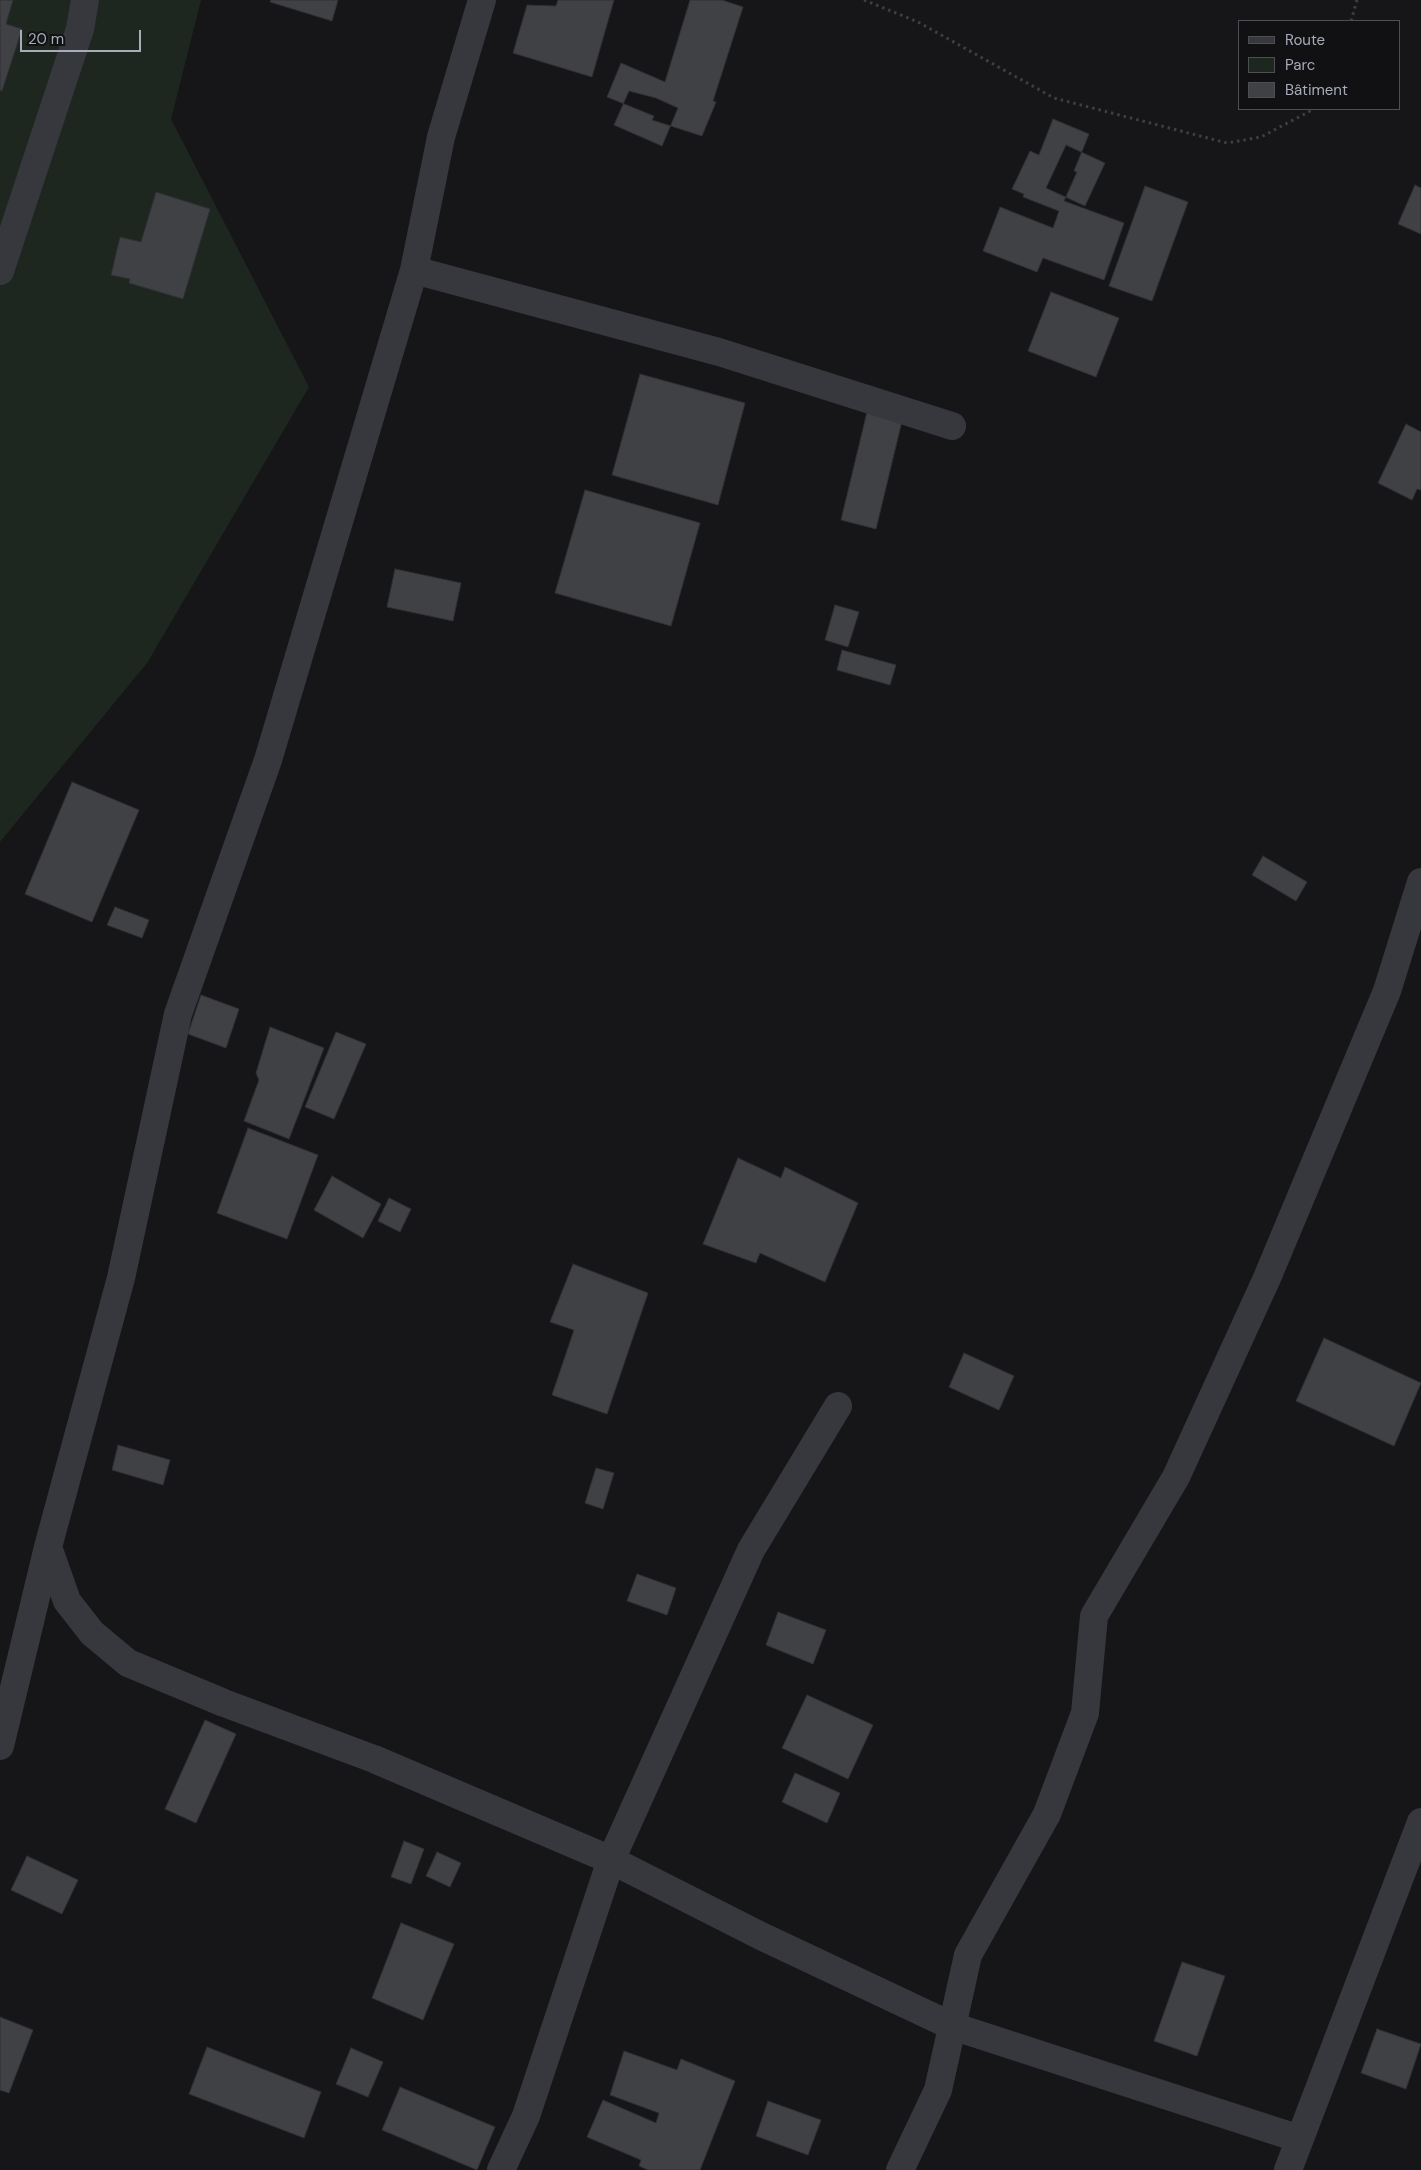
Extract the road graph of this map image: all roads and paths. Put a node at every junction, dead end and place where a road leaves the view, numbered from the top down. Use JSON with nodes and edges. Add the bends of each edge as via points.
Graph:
{"nodes":[{"id":1,"x":85,"y":0,"type":"edge"},
{"id":2,"x":482,"y":0,"type":"edge"},
{"id":3,"x":864,"y":0,"type":"edge"},
{"id":4,"x":1357,"y":0,"type":"edge"},
{"id":5,"x":1351,"y":20,"type":"edge"},
{"id":6,"x":1312,"y":110,"type":"edge"},
{"id":7,"x":414,"y":270,"type":"junction"},
{"id":8,"x":0,"y":271,"type":"edge"},
{"id":9,"x":952,"y":426,"type":"dead end"},
{"id":10,"x":1421,"y":882,"type":"edge"},
{"id":11,"x":838,"y":1406,"type":"dead end"},
{"id":12,"x":48,"y":1548,"type":"junction"},
{"id":13,"x":0,"y":1746,"type":"edge"},
{"id":14,"x":1421,"y":1822,"type":"edge"},
{"id":15,"x":611,"y":1860,"type":"junction"},
{"id":16,"x":952,"y":2026,"type":"junction"},
{"id":17,"x":1300,"y":2139,"type":"junction"},
{"id":18,"x":501,"y":2170,"type":"edge"},
{"id":19,"x":900,"y":2170,"type":"edge"},
{"id":20,"x":1288,"y":2170,"type":"edge"}],
"edges":[{"from":1,"to":8,"type":"street","via":[[80,29]]},
{"from":2,"to":7,"type":"street","via":[[441,137]]},
{"from":3,"to":6,"type":"path","via":[[918,22],[1054,98],[1227,143],[1261,137]]},
{"from":4,"to":5,"type":"path"},
{"from":7,"to":9,"type":"street","via":[[719,352]]},
{"from":7,"to":12,"type":"street","via":[[268,760],[178,1014],[121,1278]]},
{"from":10,"to":16,"type":"street","via":[[1387,990],[1266,1278],[1176,1477],[1094,1616],[1085,1713],[1048,1814],[968,1955]]},
{"from":11,"to":15,"type":"street","via":[[751,1550]]},
{"from":12,"to":13,"type":"street"},
{"from":12,"to":15,"type":"street","via":[[67,1601],[92,1633],[128,1663],[374,1759]]},
{"from":14,"to":17,"type":"street"},
{"from":15,"to":16,"type":"street","via":[[761,1936]]},
{"from":15,"to":18,"type":"street","via":[[526,2116]]},
{"from":16,"to":17,"type":"street"},
{"from":16,"to":19,"type":"street","via":[[938,2090]]},
{"from":17,"to":20,"type":"street"}]}
